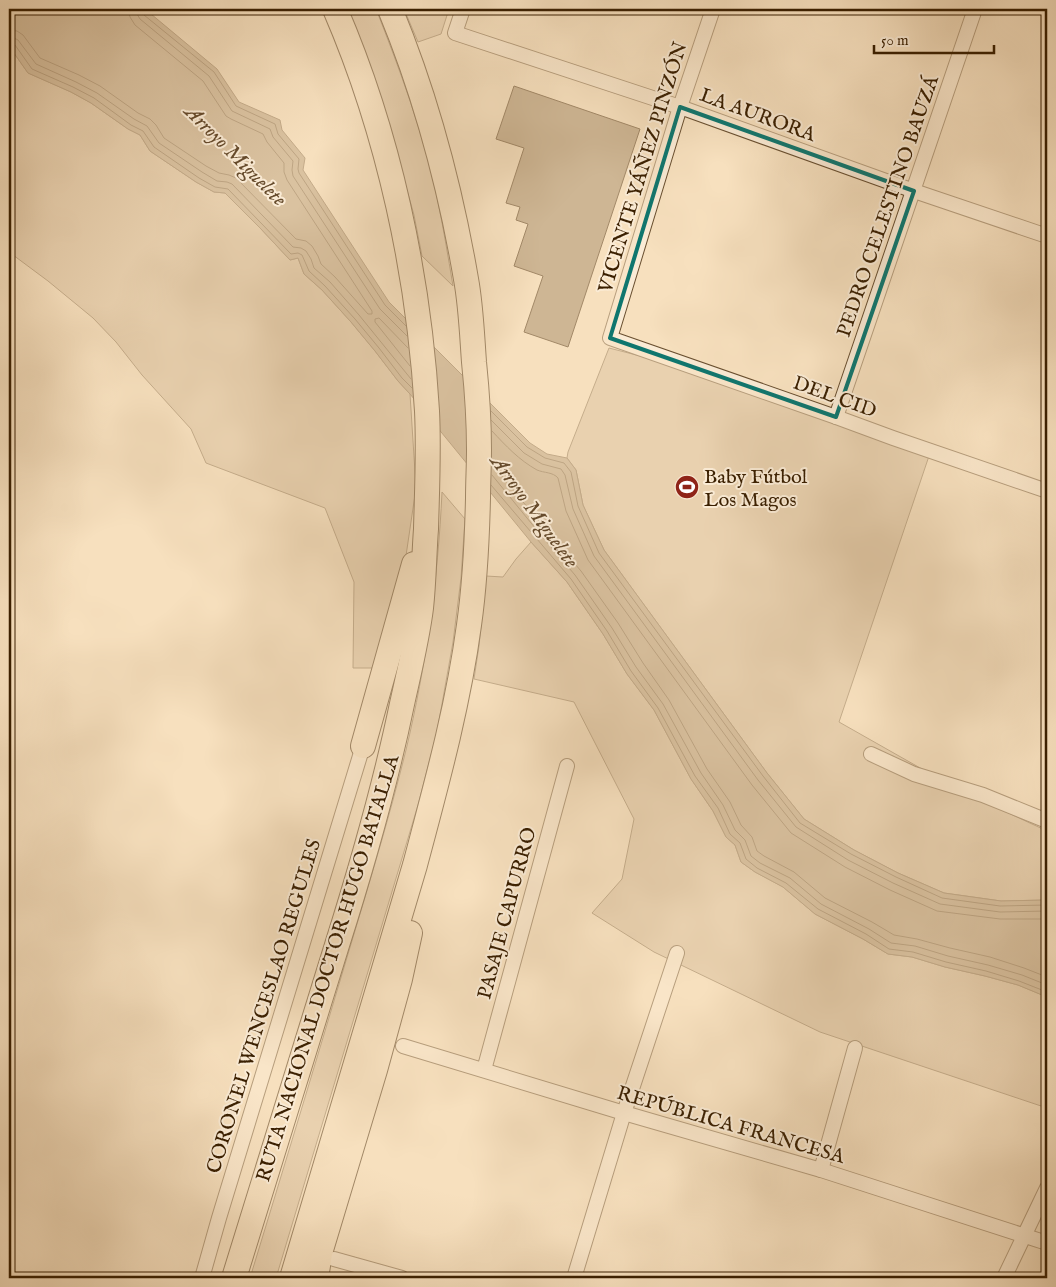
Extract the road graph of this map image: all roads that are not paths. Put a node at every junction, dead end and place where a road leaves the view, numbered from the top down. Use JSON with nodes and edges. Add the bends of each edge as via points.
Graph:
{"nodes":[{"id":1,"x":335,"y":9,"type":"edge"},
{"id":2,"x":390,"y":9,"type":"edge"},
{"id":3,"x":463,"y":9,"type":"edge"},
{"id":4,"x":713,"y":9,"type":"edge"},
{"id":5,"x":975,"y":9,"type":"edge"},
{"id":6,"x":680,"y":108,"type":"junction"},
{"id":7,"x":914,"y":191,"type":"junction"},
{"id":8,"x":1047,"y":236,"type":"edge"},
{"id":9,"x":610,"y":338,"type":"joint"},
{"id":10,"x":836,"y":417,"type":"junction"},
{"id":11,"x":1047,"y":491,"type":"edge"},
{"id":12,"x":425,"y":535,"type":"junction"},
{"id":13,"x":363,"y":746,"type":"joint"},
{"id":14,"x":871,"y":754,"type":"dead end"},
{"id":15,"x":567,"y":766,"type":"dead end"},
{"id":16,"x":1047,"y":821,"type":"edge"},
{"id":17,"x":416,"y":866,"type":"junction"},
{"id":18,"x":677,"y":953,"type":"dead end"},
{"id":19,"x":403,"y":1046,"type":"dead end"},
{"id":20,"x":855,"y":1048,"type":"dead end"},
{"id":21,"x":484,"y":1070,"type":"junction"},
{"id":22,"x":624,"y":1113,"type":"junction"},
{"id":23,"x":822,"y":1170,"type":"junction"},
{"id":24,"x":1047,"y":1188,"type":"edge"},
{"id":25,"x":1025,"y":1236,"type":"junction"},
{"id":26,"x":1047,"y":1243,"type":"edge"},
{"id":27,"x":334,"y":1258,"type":"dead end"},
{"id":28,"x":202,"y":1278,"type":"edge"},
{"id":29,"x":234,"y":1278,"type":"edge"},
{"id":30,"x":292,"y":1278,"type":"edge"},
{"id":31,"x":316,"y":1278,"type":"edge"},
{"id":32,"x":402,"y":1278,"type":"edge"},
{"id":33,"x":574,"y":1278,"type":"edge"},
{"id":34,"x":1004,"y":1278,"type":"edge"}],
"edges":[{"from":1,"to":12,"type":"highway","name":"RUTA NACIONAL DOCTOR HUGO BATALLA","via":[[372,107],[401,221],[414,289],[427,413]]},
{"from":2,"to":17,"type":"highway","via":[[421,92],[454,214],[472,327],[478,414],[478,528],[469,626],[449,734]]},
{"from":3,"to":6,"type":"street","name":"LA AURORA","via":[[455,33]]},
{"from":4,"to":6,"type":"street","name":"VICENTE YÁÑEZ PINZÓN"},
{"from":5,"to":7,"type":"street","name":"PEDRO CELESTINO BAUZÁ"},
{"from":6,"to":7,"type":"street","name":"LA AURORA"},
{"from":6,"to":9,"type":"street","name":"VICENTE YÁÑEZ PINZÓN"},
{"from":7,"to":8,"type":"street","name":"LA AURORA"},
{"from":7,"to":10,"type":"street","name":"PEDRO CELESTINO BAUZÁ"},
{"from":9,"to":10,"type":"street","name":"DEL CID"},
{"from":10,"to":11,"type":"street","name":"DEL CID"},
{"from":12,"to":13,"type":"highway","via":[[411,573]]},
{"from":12,"to":29,"type":"highway","name":"RUTA NACIONAL DOCTOR HUGO BATALLA","via":[[421,607],[414,652],[381,798]]},
{"from":13,"to":28,"type":"street","name":"CORONEL WENCESLAO REGULES"},
{"from":14,"to":16,"type":"street","via":[[914,774],[983,795]]},
{"from":15,"to":21,"type":"street","name":"PASAJE CAPURRO"},
{"from":17,"to":30,"type":"highway"},
{"from":17,"to":31,"type":"highway","via":[[414,906],[406,953],[320,1253]]},
{"from":18,"to":22,"type":"street"},
{"from":19,"to":21,"type":"street","name":"REPÚBLICA FRANCESA"},
{"from":20,"to":23,"type":"street"},
{"from":21,"to":22,"type":"street","name":"REPÚBLICA FRANCESA"},
{"from":22,"to":23,"type":"street","name":"REPÚBLICA FRANCESA"},
{"from":22,"to":33,"type":"street"},
{"from":23,"to":25,"type":"street","name":"REPÚBLICA FRANCESA"},
{"from":24,"to":25,"type":"street"},
{"from":25,"to":26,"type":"street","name":"REPÚBLICA FRANCESA"},
{"from":25,"to":34,"type":"street"},
{"from":27,"to":32,"type":"street"}]}
